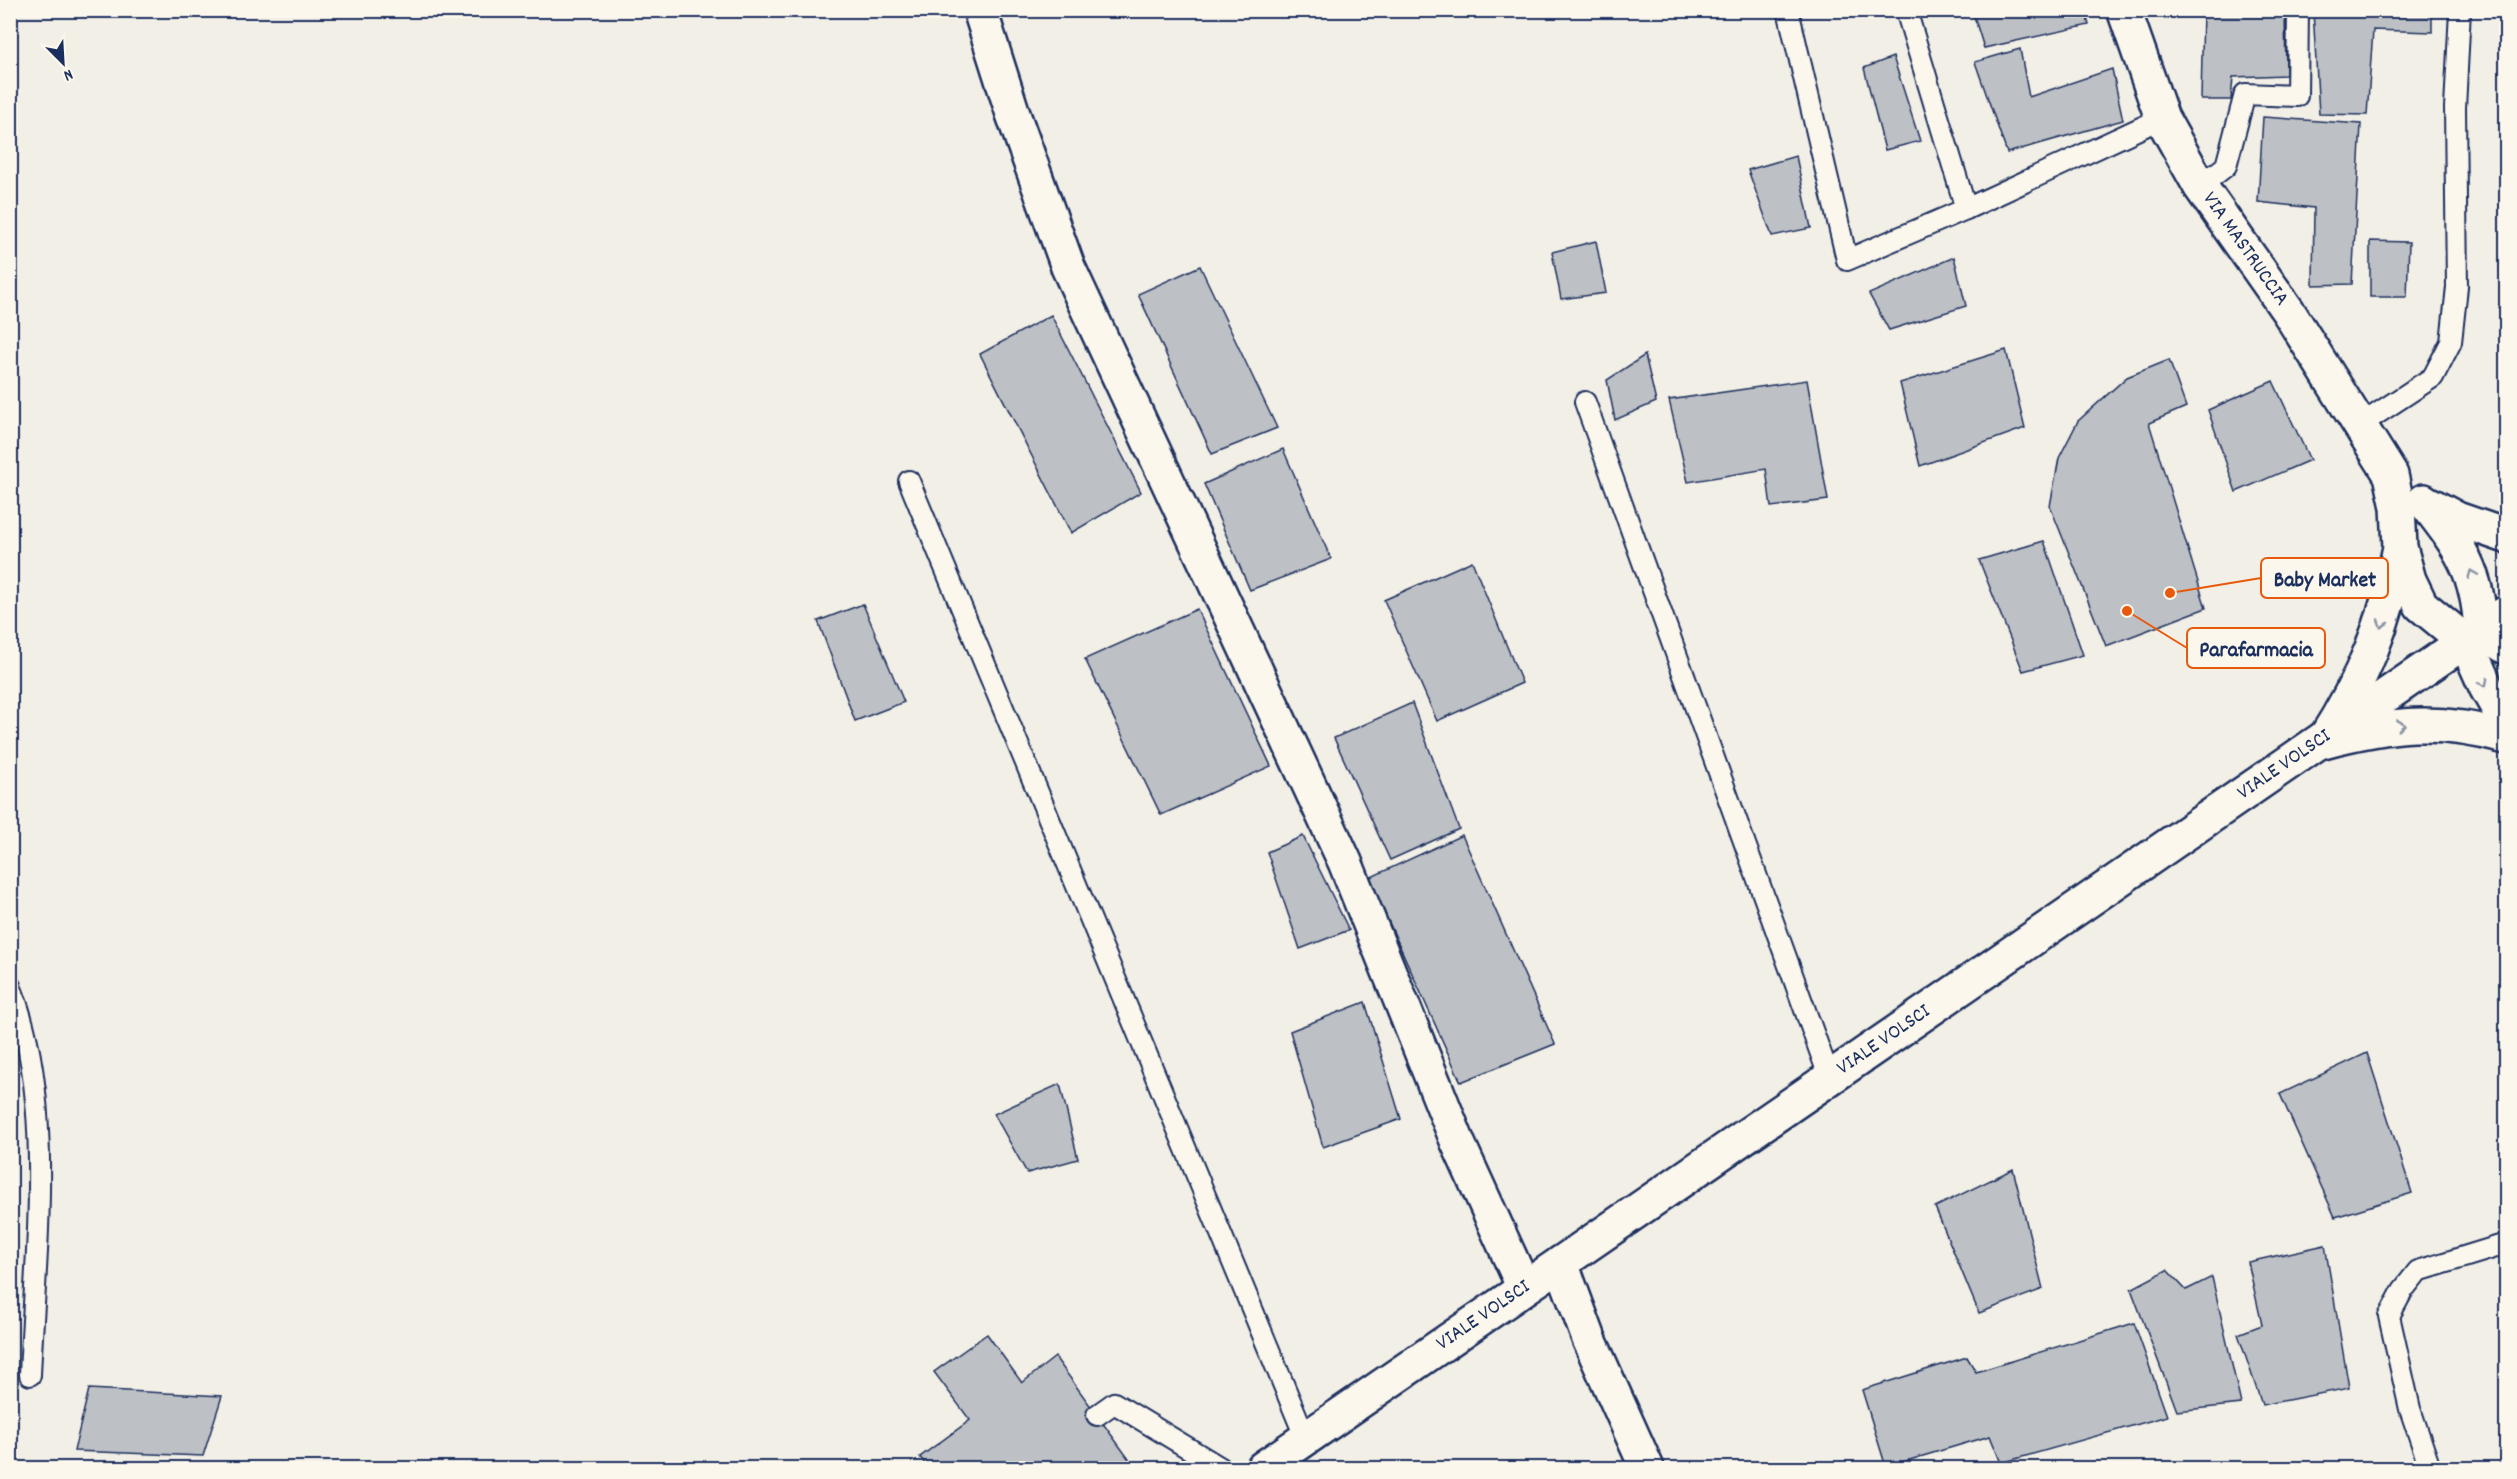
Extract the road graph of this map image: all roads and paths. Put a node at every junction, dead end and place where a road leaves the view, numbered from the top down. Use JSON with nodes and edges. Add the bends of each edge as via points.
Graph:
{"nodes":[{"id":1,"x":981,"y":10,"type":"edge"},
{"id":2,"x":1788,"y":10,"type":"edge"},
{"id":3,"x":1906,"y":10,"type":"edge"},
{"id":4,"x":2298,"y":10,"type":"edge"},
{"id":5,"x":2460,"y":10,"type":"edge"},
{"id":6,"x":2126,"y":11,"type":"edge"},
{"id":7,"x":2162,"y":118,"type":"junction"},
{"id":8,"x":2200,"y":186,"type":"junction"},
{"id":9,"x":1966,"y":208,"type":"junction"},
{"id":10,"x":1585,"y":402,"type":"dead end"},
{"id":11,"x":2360,"y":425,"type":"junction"},
{"id":12,"x":2391,"y":475,"type":"junction"},
{"id":13,"x":909,"y":481,"type":"dead end"},
{"id":14,"x":2424,"y":501,"type":"junction"},
{"id":15,"x":2506,"y":536,"type":"edge"},
{"id":16,"x":2400,"y":547,"type":"junction"},
{"id":17,"x":2490,"y":633,"type":"edge"},
{"id":18,"x":2506,"y":722,"type":"edge"},
{"id":19,"x":2506,"y":737,"type":"edge"},
{"id":20,"x":2324,"y":741,"type":"junction"},
{"id":21,"x":10,"y":986,"type":"edge"},
{"id":22,"x":1830,"y":1079,"type":"junction"},
{"id":23,"x":2506,"y":1244,"type":"edge"},
{"id":24,"x":1560,"y":1263,"type":"junction"},
{"id":25,"x":1524,"y":1288,"type":"junction"},
{"id":26,"x":30,"y":1375,"type":"dead end"},
{"id":27,"x":1097,"y":1415,"type":"dead end"},
{"id":28,"x":1306,"y":1439,"type":"junction"},
{"id":29,"x":1221,"y":1468,"type":"edge"},
{"id":30,"x":1263,"y":1468,"type":"edge"},
{"id":31,"x":1647,"y":1468,"type":"edge"},
{"id":32,"x":2430,"y":1468,"type":"edge"}],
"edges":[{"from":1,"to":25,"type":"street","via":[[1013,114],[1068,267],[1345,862],[1458,1143]]},
{"from":2,"to":9,"type":"lane","via":[[1847,260]]},
{"from":3,"to":9,"type":"lane"},
{"from":4,"to":8,"type":"lane","via":[[2297,96],[2245,94],[2226,166]]},
{"from":5,"to":11,"type":"lane","via":[[2455,108],[2457,287],[2451,342],[2433,377]]},
{"from":6,"to":7,"type":"street","name":"VIA MASTRUCCIA"},
{"from":7,"to":8,"type":"street","name":"VIA MASTRUCCIA"},
{"from":7,"to":9,"type":"lane"},
{"from":8,"to":11,"type":"street","name":"VIA MASTRUCCIA","via":[[2288,311]]},
{"from":10,"to":22,"type":"lane"},
{"from":11,"to":12,"type":"street","name":"VIA MASTRUCCIA"},
{"from":12,"to":14,"type":"street"},
{"from":12,"to":16,"type":"street"},
{"from":13,"to":28,"type":"lane"},
{"from":14,"to":15,"type":"street","via":[[2457,519]]},
{"from":17,"to":14,"type":"street","one_way":true,"via":[[2474,576],[2461,551]]},
{"from":16,"to":17,"type":"street","via":[[2421,606]]},
{"from":16,"to":20,"type":"street","one_way":true,"via":[[2392,590],[2373,649],[2360,680]]},
{"from":17,"to":18,"type":"street","one_way":true,"via":[[2486,687]]},
{"from":17,"to":20,"type":"street","name":"VIALE VOLSCI"},
{"from":20,"to":19,"type":"street","one_way":true,"via":[[2371,728],[2416,723],[2472,727]]},
{"from":20,"to":22,"type":"street","name":"VIALE VOLSCI"},
{"from":21,"to":26,"type":"lane","via":[[23,1016],[39,1152]]},
{"from":22,"to":24,"type":"street","name":"VIALE VOLSCI"},
{"from":23,"to":32,"type":"lane","via":[[2418,1271],[2389,1316],[2410,1409]]},
{"from":24,"to":25,"type":"street","name":"VIALE VOLSCI"},
{"from":24,"to":31,"type":"street"},
{"from":25,"to":28,"type":"street","name":"VIALE VOLSCI"},
{"from":27,"to":29,"type":"lane","via":[[1114,1403]]},
{"from":28,"to":30,"type":"street","name":"VIALE VOLSCI"}]}
